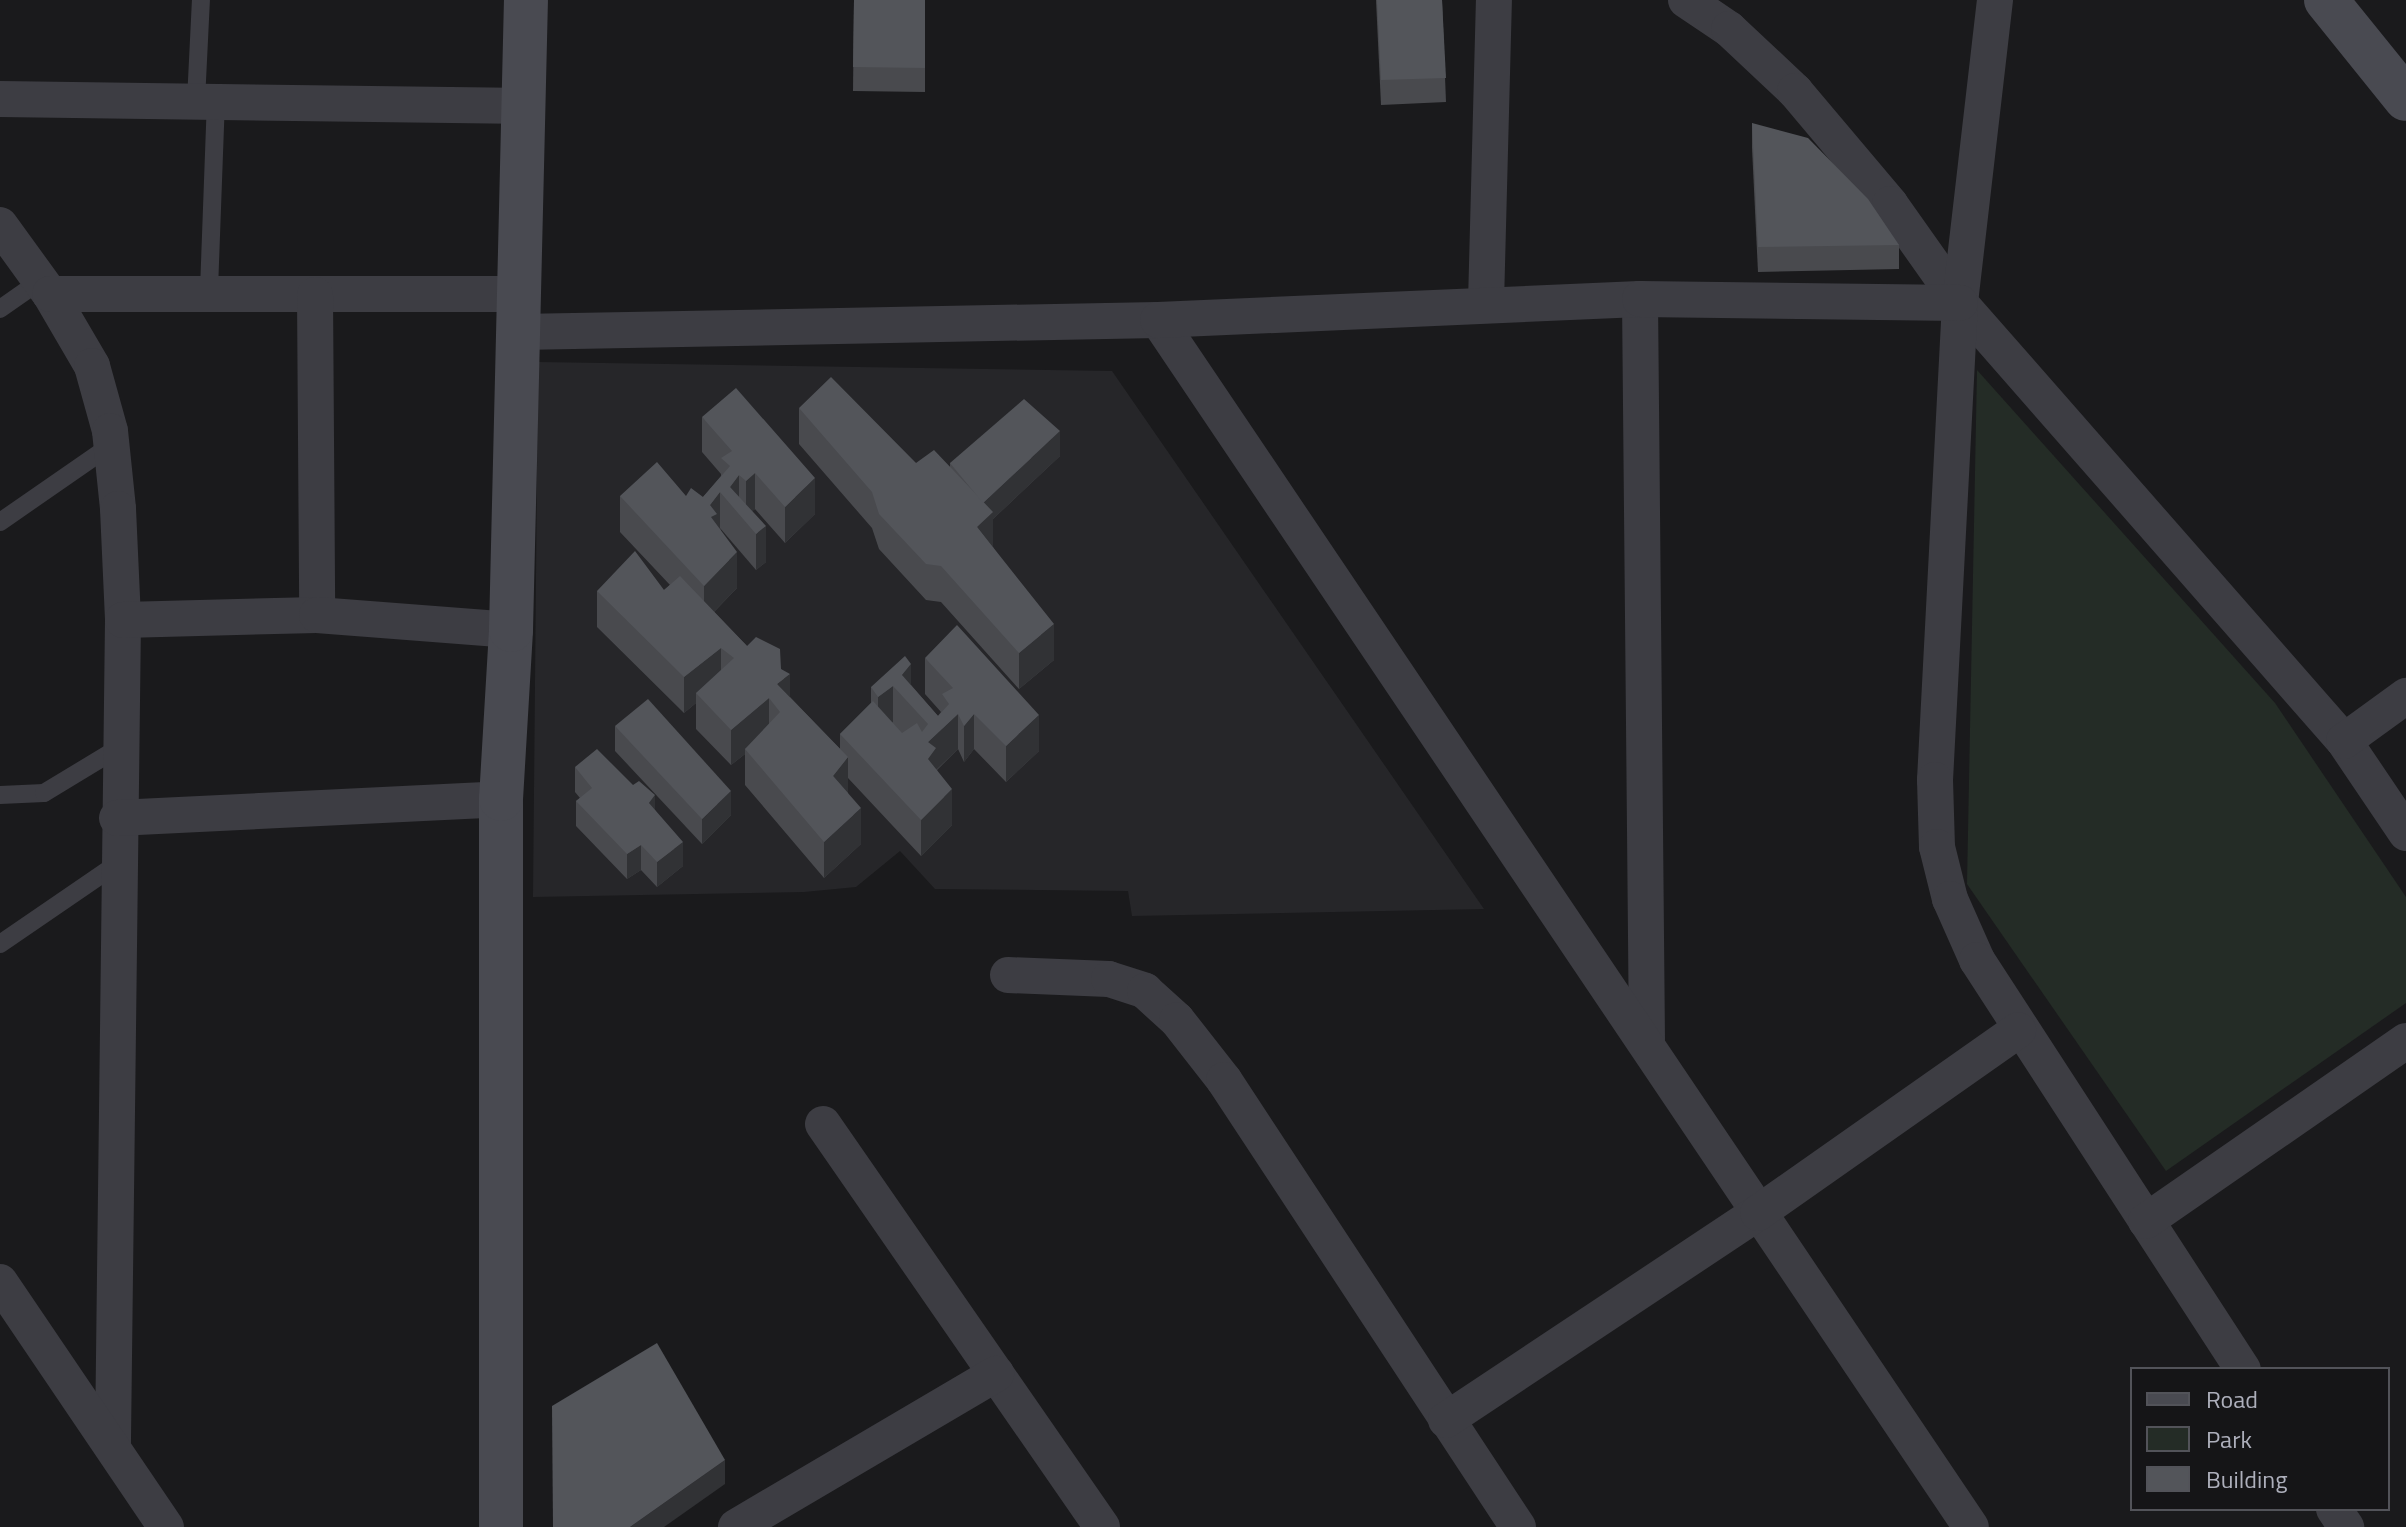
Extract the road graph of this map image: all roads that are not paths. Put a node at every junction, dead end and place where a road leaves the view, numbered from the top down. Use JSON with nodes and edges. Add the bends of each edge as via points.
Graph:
{"nodes":[{"id":1,"x":201,"y":0,"type":"edge"},
{"id":2,"x":526,"y":0,"type":"edge"},
{"id":3,"x":1494,"y":0,"type":"edge"},
{"id":4,"x":1686,"y":0,"type":"edge"},
{"id":5,"x":1995,"y":0,"type":"edge"},
{"id":6,"x":2326,"y":0,"type":"edge"},
{"id":7,"x":0,"y":99,"type":"edge"},
{"id":8,"x":2406,"y":99,"type":"edge"},
{"id":9,"x":206,"y":101,"type":"junction"},
{"id":10,"x":523,"y":106,"type":"junction"},
{"id":11,"x":0,"y":225,"type":"edge"},
{"id":12,"x":45,"y":288,"type":"junction"},
{"id":13,"x":209,"y":290,"type":"junction"},
{"id":14,"x":315,"y":295,"type":"junction"},
{"id":15,"x":1640,"y":299,"type":"junction"},
{"id":16,"x":1486,"y":303,"type":"junction"},
{"id":17,"x":1960,"y":303,"type":"junction"},
{"id":18,"x":0,"y":309,"type":"edge"},
{"id":19,"x":520,"y":313,"type":"junction"},
{"id":20,"x":1158,"y":320,"type":"junction"},
{"id":21,"x":111,"y":445,"type":"junction"},
{"id":22,"x":0,"y":522,"type":"edge"},
{"id":23,"x":317,"y":615,"type":"junction"},
{"id":24,"x":123,"y":620,"type":"junction"},
{"id":25,"x":511,"y":630,"type":"junction"},
{"id":26,"x":2406,"y":696,"type":"edge"},
{"id":27,"x":2344,"y":741,"type":"junction"},
{"id":28,"x":120,"y":747,"type":"junction"},
{"id":29,"x":0,"y":795,"type":"edge"},
{"id":30,"x":501,"y":799,"type":"junction"},
{"id":31,"x":117,"y":818,"type":"junction"},
{"id":32,"x":2406,"y":833,"type":"edge"},
{"id":33,"x":117,"y":864,"type":"junction"},
{"id":34,"x":0,"y":944,"type":"edge"},
{"id":35,"x":1008,"y":975,"type":"dead end"},
{"id":36,"x":2018,"y":1030,"type":"junction"},
{"id":37,"x":2406,"y":1041,"type":"edge"},
{"id":38,"x":1647,"y":1044,"type":"junction"},
{"id":39,"x":823,"y":1124,"type":"dead end"},
{"id":40,"x":1758,"y":1213,"type":"junction"},
{"id":41,"x":2146,"y":1221,"type":"junction"},
{"id":42,"x":0,"y":1282,"type":"edge"},
{"id":43,"x":2242,"y":1367,"type":"edge"},
{"id":44,"x":996,"y":1374,"type":"junction"},
{"id":45,"x":1446,"y":1420,"type":"junction"},
{"id":46,"x":113,"y":1443,"type":"junction"},
{"id":47,"x":166,"y":1527,"type":"edge"},
{"id":48,"x":501,"y":1527,"type":"edge"},
{"id":49,"x":736,"y":1527,"type":"edge"},
{"id":50,"x":1102,"y":1527,"type":"edge"},
{"id":51,"x":1518,"y":1527,"type":"edge"},
{"id":52,"x":1971,"y":1527,"type":"edge"}],
"edges":[{"from":1,"to":9,"type":"lane"},
{"from":2,"to":10,"type":"street"},
{"from":3,"to":16,"type":"street"},
{"from":4,"to":17,"type":"street","via":[[1729,29],[1795,91],[1890,204]]},
{"from":5,"to":17,"type":"street"},
{"from":6,"to":8,"type":"street"},
{"from":7,"to":9,"type":"street"},
{"from":9,"to":10,"type":"street"},
{"from":9,"to":13,"type":"lane"},
{"from":10,"to":19,"type":"street"},
{"from":11,"to":12,"type":"street"},
{"from":12,"to":13,"type":"street"},
{"from":12,"to":18,"type":"lane"},
{"from":12,"to":21,"type":"street","via":[[92,366]]},
{"from":13,"to":14,"type":"street"},
{"from":14,"to":19,"type":"street"},
{"from":14,"to":23,"type":"street"},
{"from":15,"to":16,"type":"street"},
{"from":15,"to":17,"type":"street"},
{"from":15,"to":38,"type":"street"},
{"from":16,"to":20,"type":"street"},
{"from":17,"to":27,"type":"street"},
{"from":17,"to":36,"type":"street","via":[[1935,780],[1937,847],[1950,899],[1977,960]]},
{"from":19,"to":20,"type":"street"},
{"from":19,"to":25,"type":"street"},
{"from":20,"to":38,"type":"street"},
{"from":21,"to":22,"type":"lane"},
{"from":21,"to":24,"type":"street"},
{"from":23,"to":24,"type":"street"},
{"from":23,"to":25,"type":"street"},
{"from":24,"to":28,"type":"street"},
{"from":25,"to":30,"type":"street"},
{"from":26,"to":27,"type":"street"},
{"from":27,"to":32,"type":"street"},
{"from":28,"to":29,"type":"lane","via":[[44,793]]},
{"from":28,"to":31,"type":"street"},
{"from":30,"to":31,"type":"street"},
{"from":30,"to":48,"type":"street"},
{"from":31,"to":33,"type":"street"},
{"from":33,"to":34,"type":"lane"},
{"from":33,"to":46,"type":"street"},
{"from":35,"to":45,"type":"street","via":[[1109,979],[1145,991],[1177,1020],[1224,1080]]},
{"from":36,"to":40,"type":"street"},
{"from":36,"to":41,"type":"street"},
{"from":37,"to":41,"type":"street"},
{"from":38,"to":40,"type":"street"},
{"from":39,"to":44,"type":"street"},
{"from":40,"to":45,"type":"street"},
{"from":40,"to":52,"type":"street"},
{"from":41,"to":43,"type":"street"},
{"from":42,"to":46,"type":"street"},
{"from":44,"to":49,"type":"street"},
{"from":44,"to":50,"type":"street"},
{"from":45,"to":51,"type":"street"},
{"from":46,"to":47,"type":"street"}]}
